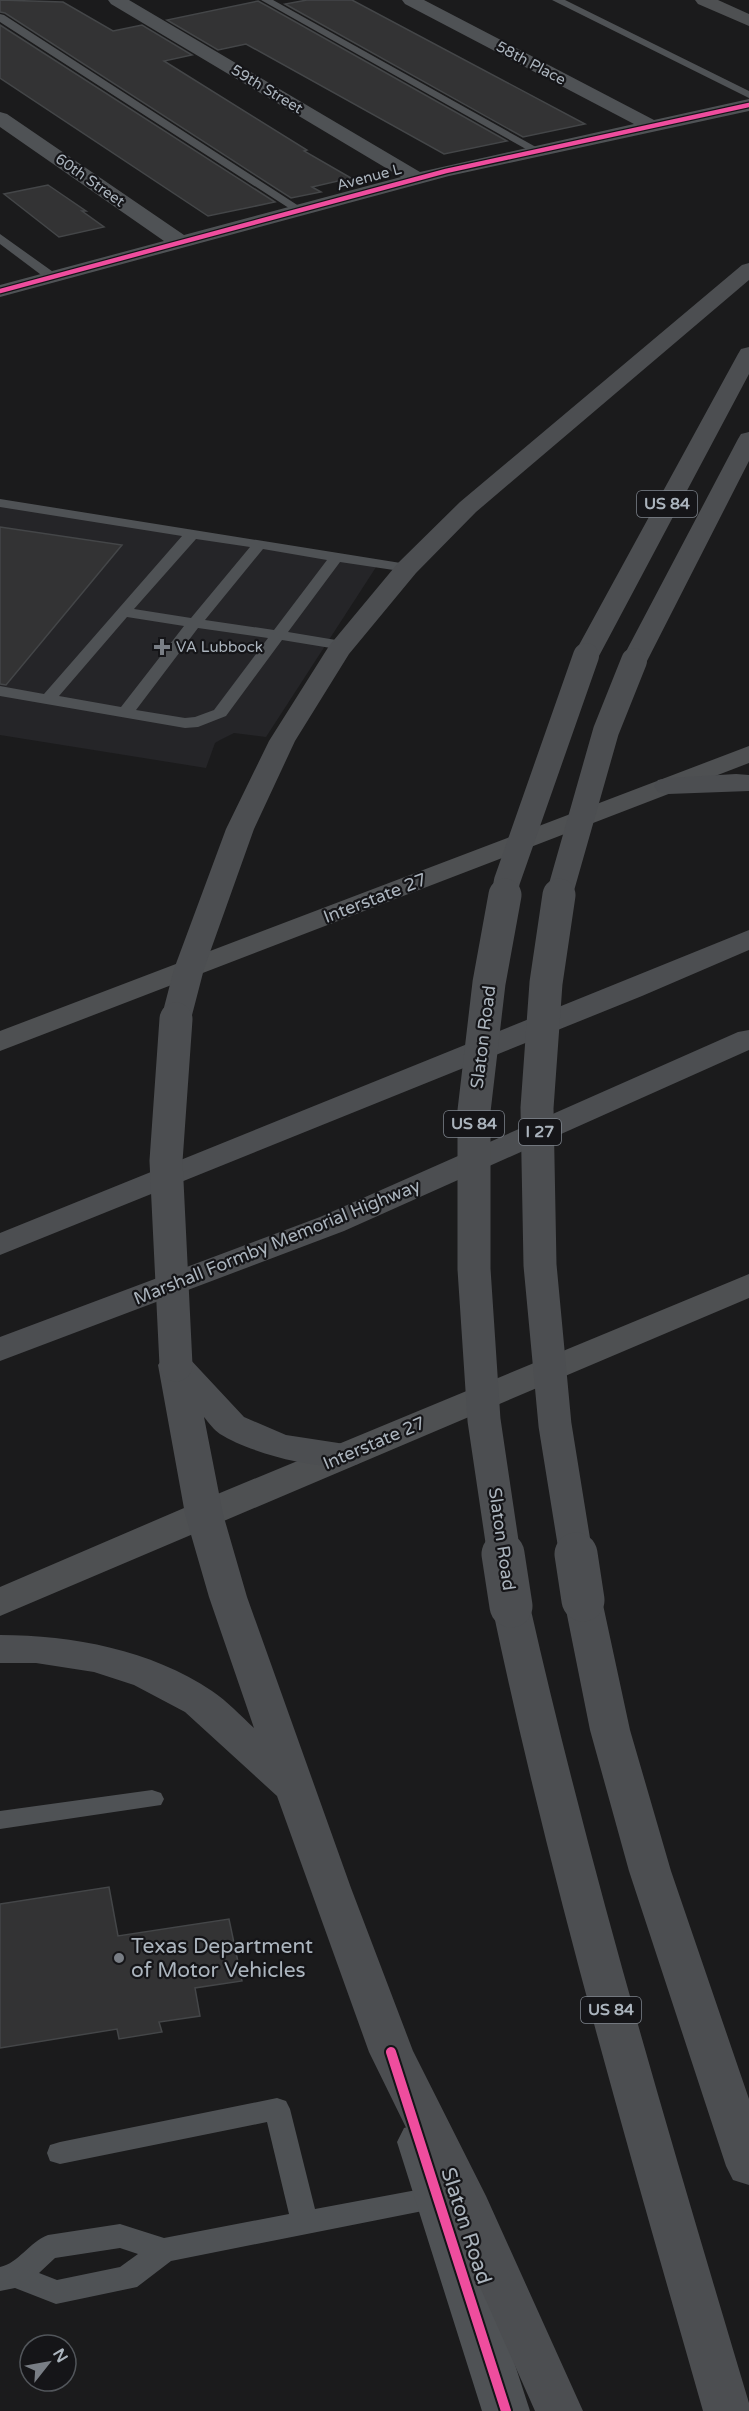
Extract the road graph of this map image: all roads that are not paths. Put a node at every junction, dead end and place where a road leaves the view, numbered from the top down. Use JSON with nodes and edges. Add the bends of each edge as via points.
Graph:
{"nodes":[{"id":1,"x":117,"y":0,"type":"edge"},
{"id":2,"x":266,"y":0,"type":"edge"},
{"id":3,"x":411,"y":0,"type":"edge"},
{"id":4,"x":556,"y":0,"type":"edge"},
{"id":5,"x":704,"y":0,"type":"edge"},
{"id":6,"x":0,"y":17,"type":"edge"},
{"id":7,"x":749,"y":21,"type":"edge"},
{"id":8,"x":749,"y":95,"type":"edge"},
{"id":9,"x":749,"y":105,"type":"edge"},
{"id":10,"x":0,"y":118,"type":"edge"},
{"id":11,"x":651,"y":126,"type":"junction"},
{"id":12,"x":537,"y":151,"type":"junction"},
{"id":13,"x":416,"y":178,"type":"junction"},
{"id":14,"x":299,"y":210,"type":"junction"},
{"id":15,"x":0,"y":238,"type":"edge"},
{"id":16,"x":180,"y":242,"type":"junction"},
{"id":17,"x":749,"y":269,"type":"edge"},
{"id":18,"x":52,"y":277,"type":"junction"},
{"id":19,"x":0,"y":291,"type":"edge"},
{"id":20,"x":749,"y":354,"type":"edge"},
{"id":21,"x":749,"y":439,"type":"edge"},
{"id":22,"x":0,"y":503,"type":"edge"},
{"id":23,"x":192,"y":534,"type":"junction"},
{"id":24,"x":259,"y":545,"type":"junction"},
{"id":25,"x":336,"y":557,"type":"junction"},
{"id":26,"x":407,"y":568,"type":"junction"},
{"id":27,"x":123,"y":612,"type":"junction"},
{"id":28,"x":194,"y":623,"type":"junction"},
{"id":29,"x":277,"y":636,"type":"junction"},
{"id":30,"x":343,"y":645,"type":"junction"},
{"id":31,"x":0,"y":691,"type":"edge"},
{"id":32,"x":48,"y":699,"type":"junction"},
{"id":33,"x":125,"y":713,"type":"junction"},
{"id":34,"x":749,"y":754,"type":"edge"},
{"id":35,"x":749,"y":783,"type":"edge"},
{"id":36,"x":668,"y":786,"type":"junction"},
{"id":37,"x":749,"y":939,"type":"edge"},
{"id":38,"x":189,"y":969,"type":"junction"},
{"id":39,"x":749,"y":1039,"type":"edge"},
{"id":40,"x":0,"y":1042,"type":"edge"},
{"id":41,"x":332,"y":1224,"type":"junction"},
{"id":42,"x":0,"y":1245,"type":"edge"},
{"id":43,"x":749,"y":1285,"type":"edge"},
{"id":44,"x":0,"y":1350,"type":"edge"},
{"id":45,"x":176,"y":1365,"type":"junction"},
{"id":46,"x":0,"y":1375,"type":"edge"},
{"id":47,"x":345,"y":1455,"type":"junction"},
{"id":48,"x":204,"y":1514,"type":"junction"},
{"id":49,"x":0,"y":1602,"type":"edge"},
{"id":50,"x":0,"y":1649,"type":"edge"},
{"id":51,"x":294,"y":1789,"type":"junction"},
{"id":52,"x":152,"y":1799,"type":"dead end"},
{"id":53,"x":0,"y":1820,"type":"edge"},
{"id":54,"x":391,"y":2052,"type":"junction"},
{"id":55,"x":60,"y":2153,"type":"dead end"},
{"id":56,"x":749,"y":2166,"type":"edge"},
{"id":57,"x":438,"y":2198,"type":"junction"},
{"id":58,"x":305,"y":2223,"type":"junction"},
{"id":59,"x":164,"y":2250,"type":"junction"},
{"id":60,"x":8,"y":2277,"type":"edge"},
{"id":61,"x":506,"y":2411,"type":"edge"},
{"id":62,"x":559,"y":2411,"type":"edge"},
{"id":63,"x":727,"y":2411,"type":"edge"}],
"edges":[{"from":1,"to":13,"type":"street","name":"59th Street"},
{"from":2,"to":12,"type":"lane"},
{"from":3,"to":11,"type":"street","name":"58th Place"},
{"from":4,"to":8,"type":"lane"},
{"from":5,"to":7,"type":"main road"},
{"from":6,"to":14,"type":"lane"},
{"from":9,"to":11,"type":"street","name":"Avenue L"},
{"from":10,"to":16,"type":"street","name":"60th Street"},
{"from":11,"to":12,"type":"street","name":"Avenue L"},
{"from":12,"to":13,"type":"street","name":"Avenue L"},
{"from":13,"to":14,"type":"street","name":"Avenue L"},
{"from":14,"to":16,"type":"street","name":"Avenue L"},
{"from":15,"to":18,"type":"lane"},
{"from":16,"to":18,"type":"street","name":"Avenue L"},
{"from":17,"to":26,"type":"highway","via":[[468,507]]},
{"from":18,"to":19,"type":"street","name":"Avenue L"},
{"from":20,"to":63,"type":"highway","name":"Slaton Road","number":"US 84","bridge":true,"via":[[586,656],[507,881],[489,983],[474,1111],[474,1269],[484,1420],[511,1606],[535,1722],[597,1962]]},
{"from":21,"to":56,"type":"highway","number":"US 84","bridge":true,"via":[[634,662],[606,731],[561,884],[546,983],[537,1108],[540,1265],[555,1425],[583,1600],[610,1730],[650,1871]]},
{"from":22,"to":23,"type":"lane"},
{"from":23,"to":24,"type":"lane"},
{"from":23,"to":27,"type":"lane"},
{"from":24,"to":25,"type":"lane"},
{"from":24,"to":28,"type":"lane"},
{"from":25,"to":26,"type":"lane"},
{"from":25,"to":29,"type":"lane"},
{"from":26,"to":30,"type":"highway"},
{"from":27,"to":28,"type":"lane"},
{"from":27,"to":32,"type":"lane"},
{"from":28,"to":29,"type":"lane"},
{"from":28,"to":33,"type":"lane"},
{"from":29,"to":30,"type":"lane"},
{"from":29,"to":33,"type":"lane","via":[[220,713],[185,723]]},
{"from":30,"to":38,"type":"highway","via":[[277,751],[240,829]]},
{"from":31,"to":32,"type":"lane"},
{"from":32,"to":33,"type":"lane"},
{"from":34,"to":36,"type":"main road","name":"Interstate 27"},
{"from":35,"to":36,"type":"highway"},
{"from":36,"to":38,"type":"main road","name":"Interstate 27"},
{"from":37,"to":42,"type":"highway","via":[[620,995]]},
{"from":38,"to":40,"type":"main road","name":"Interstate 27"},
{"from":38,"to":45,"type":"highway","bridge":true,"via":[[177,1019],[166,1161]]},
{"from":39,"to":41,"type":"highway","name":"Marshall Formby Memorial Highway","number":"I 27"},
{"from":41,"to":44,"type":"highway","name":"Marshall Formby Memorial Highway","number":"I 27"},
{"from":41,"to":46,"type":"highway"},
{"from":43,"to":47,"type":"main road","name":"Interstate 27"},
{"from":45,"to":47,"type":"highway","via":[[231,1425],[280,1446]]},
{"from":45,"to":48,"type":"highway"},
{"from":47,"to":48,"type":"main road","name":"Interstate 27"},
{"from":48,"to":49,"type":"main road","name":"Interstate 27"},
{"from":48,"to":51,"type":"highway","via":[[228,1597]]},
{"from":50,"to":51,"type":"highway","via":[[36,1649],[96,1659],[148,1675],[199,1702]]},
{"from":51,"to":54,"type":"highway"},
{"from":52,"to":53,"type":"lane"},
{"from":54,"to":57,"type":"street","name":"Slaton Road"},
{"from":54,"to":62,"type":"highway","via":[[463,2196]]},
{"from":55,"to":58,"type":"lane","via":[[277,2109]]},
{"from":57,"to":58,"type":"lane"},
{"from":57,"to":61,"type":"street","name":"Slaton Road"},
{"from":58,"to":59,"type":"lane"},
{"from":59,"to":60,"type":"lane","via":[[127,2277],[56,2292]]},
{"from":59,"to":60,"type":"lane","via":[[120,2236],[48,2247]]}]}
